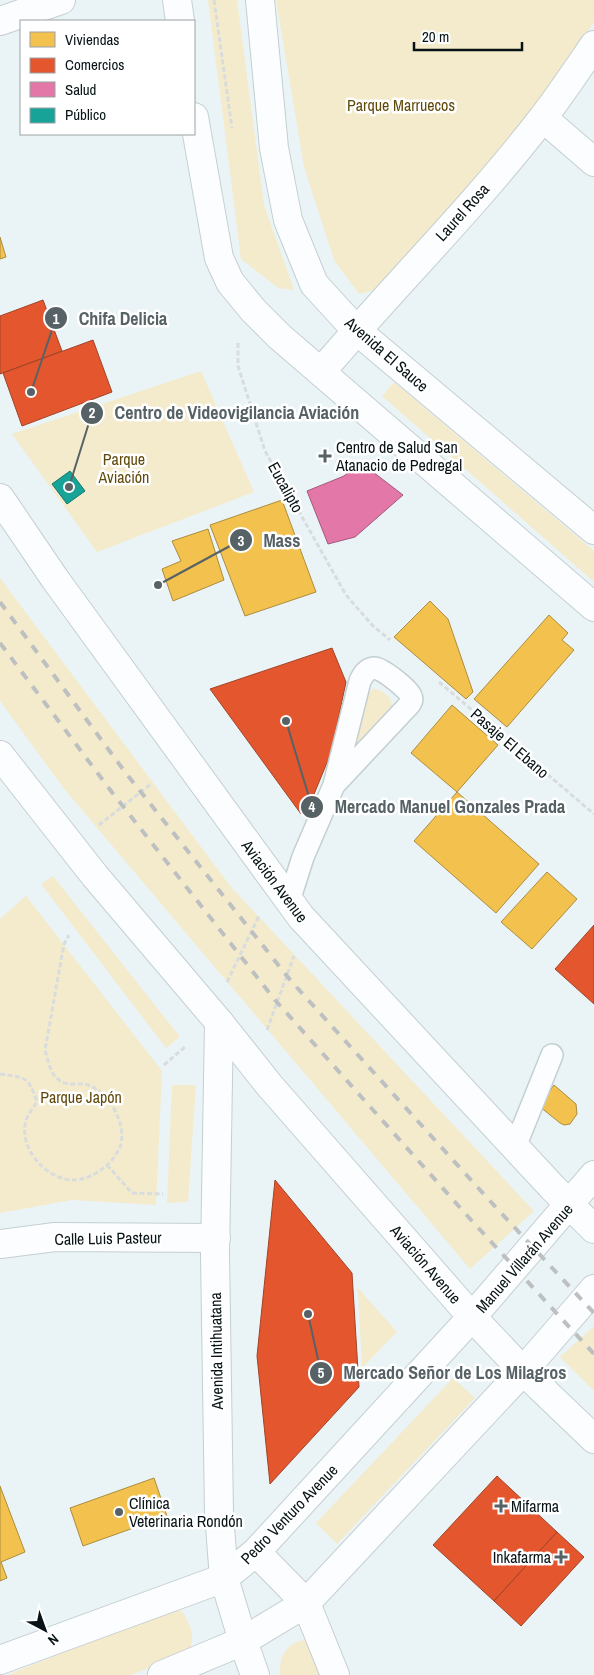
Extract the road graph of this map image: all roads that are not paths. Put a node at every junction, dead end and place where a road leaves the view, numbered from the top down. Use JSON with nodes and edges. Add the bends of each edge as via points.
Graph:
{"nodes":[{"id":1,"x":61,"y":0,"type":"edge"},
{"id":2,"x":178,"y":0,"type":"edge"},
{"id":3,"x":260,"y":0,"type":"edge"},
{"id":4,"x":180,"y":20,"type":"edge"},
{"id":5,"x":0,"y":21,"type":"edge"},
{"id":6,"x":594,"y":45,"type":"edge"},
{"id":7,"x":543,"y":118,"type":"junction"},
{"id":8,"x":195,"y":123,"type":"edge"},
{"id":9,"x":594,"y":162,"type":"edge"},
{"id":10,"x":356,"y":330,"type":"junction"},
{"id":11,"x":321,"y":372,"type":"junction"},
{"id":12,"x":0,"y":498,"type":"edge"},
{"id":13,"x":594,"y":530,"type":"edge"},
{"id":14,"x":594,"y":607,"type":"edge"},
{"id":15,"x":0,"y":756,"type":"edge"},
{"id":16,"x":334,"y":785,"type":"junction"},
{"id":17,"x":289,"y":901,"type":"junction"},
{"id":18,"x":219,"y":1022,"type":"junction"},
{"id":19,"x":552,"y":1055,"type":"dead end"},
{"id":20,"x":515,"y":1147,"type":"junction"},
{"id":21,"x":594,"y":1175,"type":"edge"},
{"id":22,"x":570,"y":1206,"type":"junction"},
{"id":23,"x":594,"y":1229,"type":"edge"},
{"id":24,"x":216,"y":1238,"type":"junction"},
{"id":25,"x":0,"y":1244,"type":"edge"},
{"id":26,"x":594,"y":1289,"type":"edge"},
{"id":27,"x":472,"y":1317,"type":"junction"},
{"id":28,"x":523,"y":1371,"type":"junction"},
{"id":29,"x":594,"y":1439,"type":"edge"},
{"id":30,"x":256,"y":1552,"type":"junction"},
{"id":31,"x":224,"y":1578,"type":"junction"},
{"id":32,"x":306,"y":1603,"type":"junction"},
{"id":33,"x":243,"y":1641,"type":"junction"},
{"id":34,"x":0,"y":1660,"type":"edge"},
{"id":35,"x":162,"y":1675,"type":"edge"},
{"id":36,"x":255,"y":1675,"type":"edge"},
{"id":37,"x":335,"y":1675,"type":"edge"}],
"edges":[{"from":1,"to":5,"type":"main road"},
{"from":2,"to":4,"type":"main road"},
{"from":3,"to":10,"type":"main road","name":"Avenida El Sauce","via":[[274,148],[288,220],[314,284]]},
{"from":6,"to":7,"type":"main road","name":"Laurel Rosa"},
{"from":7,"to":9,"type":"main road"},
{"from":7,"to":10,"type":"main road","name":"Laurel Rosa"},
{"from":8,"to":11,"type":"main road","via":[[219,258],[230,282],[280,337]]},
{"from":10,"to":11,"type":"main road","name":"Laurel Rosa"},
{"from":10,"to":13,"type":"main road","name":"Avenida El Sauce"},
{"from":11,"to":14,"type":"main road"},
{"from":12,"to":17,"type":"main road","name":"Aviación Avenue","via":[[55,579]]},
{"from":15,"to":18,"type":"main road","name":"Aviación Avenue","via":[[95,876]]},
{"from":16,"to":16,"type":"lane","via":[[360,681],[364,673],[378,668],[397,681],[412,700]]},
{"from":16,"to":17,"type":"lane","via":[[303,857]]},
{"from":17,"to":20,"type":"main road","name":"Aviación Avenue"},
{"from":18,"to":24,"type":"main road","name":"Avenida Intihuatana"},
{"from":18,"to":27,"type":"main road","name":"Aviación Avenue"},
{"from":19,"to":20,"type":"lane"},
{"from":20,"to":22,"type":"main road","name":"Aviación Avenue"},
{"from":21,"to":22,"type":"main road","name":"Manuel Villarán Avenue"},
{"from":22,"to":23,"type":"main road","name":"Aviación Avenue"},
{"from":22,"to":27,"type":"main road","name":"Manuel Villarán Avenue"},
{"from":24,"to":25,"type":"main road","name":"Calle Luis Pasteur","via":[[55,1237]]},
{"from":24,"to":31,"type":"main road","name":"Avenida Intihuatana","via":[[219,1514]]},
{"from":26,"to":28,"type":"main road"},
{"from":27,"to":28,"type":"main road","name":"Aviación Avenue"},
{"from":27,"to":30,"type":"main road","name":"Pedro Venturo Avenue"},
{"from":28,"to":29,"type":"main road","name":"Aviación Avenue"},
{"from":28,"to":32,"type":"main road"},
{"from":30,"to":31,"type":"main road","name":"Pedro Venturo Avenue"},
{"from":30,"to":32,"type":"main road"},
{"from":31,"to":33,"type":"main road","name":"Avenida Intihuatana"},
{"from":31,"to":34,"type":"main road","name":"Pedro Venturo Avenue"},
{"from":32,"to":33,"type":"main road"},
{"from":32,"to":37,"type":"main road"},
{"from":33,"to":35,"type":"main road"},
{"from":33,"to":36,"type":"main road","name":"Avenida Intihuatana"}]}
